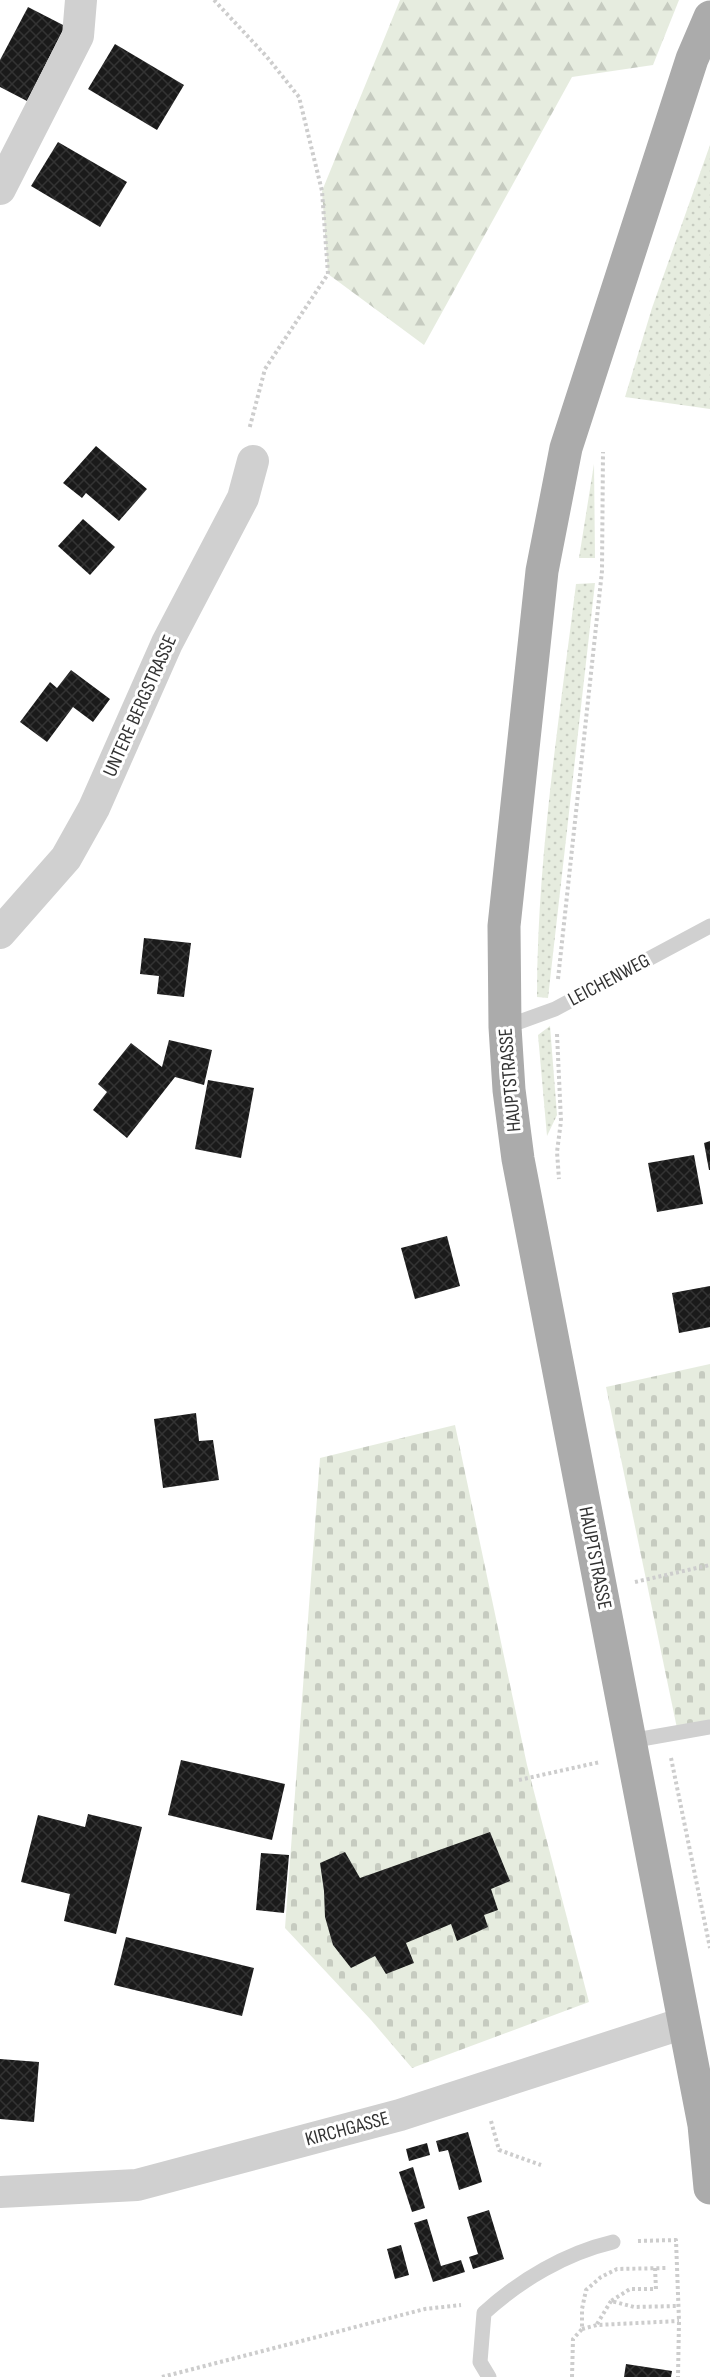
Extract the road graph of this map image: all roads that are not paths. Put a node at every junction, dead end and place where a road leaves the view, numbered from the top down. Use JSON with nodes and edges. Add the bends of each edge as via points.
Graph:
{"nodes":[{"id":1,"x":81,"y":0,"type":"edge"},
{"id":2,"x":710,"y":16,"type":"edge"},
{"id":3,"x":0,"y":189,"type":"edge"},
{"id":4,"x":253,"y":461,"type":"road end"},
{"id":5,"x":710,"y":926,"type":"edge"},
{"id":6,"x":0,"y":933,"type":"edge"},
{"id":7,"x":505,"y":1027,"type":"junction"},
{"id":8,"x":710,"y":1727,"type":"edge"},
{"id":9,"x":631,"y":1748,"type":"junction"},
{"id":10,"x":684,"y":2023,"type":"junction"},
{"id":11,"x":710,"y":2188,"type":"edge"},
{"id":12,"x":0,"y":2192,"type":"edge"},
{"id":13,"x":613,"y":2242,"type":"road end"},
{"id":14,"x":489,"y":2377,"type":"edge"}],
"edges":[{"from":1,"to":3,"type":"street","via":[[78,36]]},
{"from":2,"to":7,"type":"main road","name":"HAUPTSTRASSE","via":[[692,59],[566,448],[542,571],[504,926]]},
{"from":4,"to":6,"type":"street","name":"UNTERE BERGSTRASSE","via":[[243,498],[167,643],[94,808],[66,858]]},
{"from":5,"to":7,"type":"lane","name":"LEICHENWEG","via":[[555,1009]]},
{"from":7,"to":9,"type":"main road","name":"HAUPTSTRASSE","via":[[518,1159]]},
{"from":8,"to":9,"type":"lane","via":[[667,1735]]},
{"from":9,"to":10,"type":"main road","name":"HAUPTSTRASSE"},
{"from":10,"to":11,"type":"main road","name":"HAUPTSTRASSE","via":[[704,2126]]},
{"from":10,"to":12,"type":"street","name":"KIRCHGASSE","via":[[400,2115],[137,2185]]},
{"from":13,"to":14,"type":"lane","via":[[589,2247],[508,2291],[484,2313],[480,2362]]}]}
